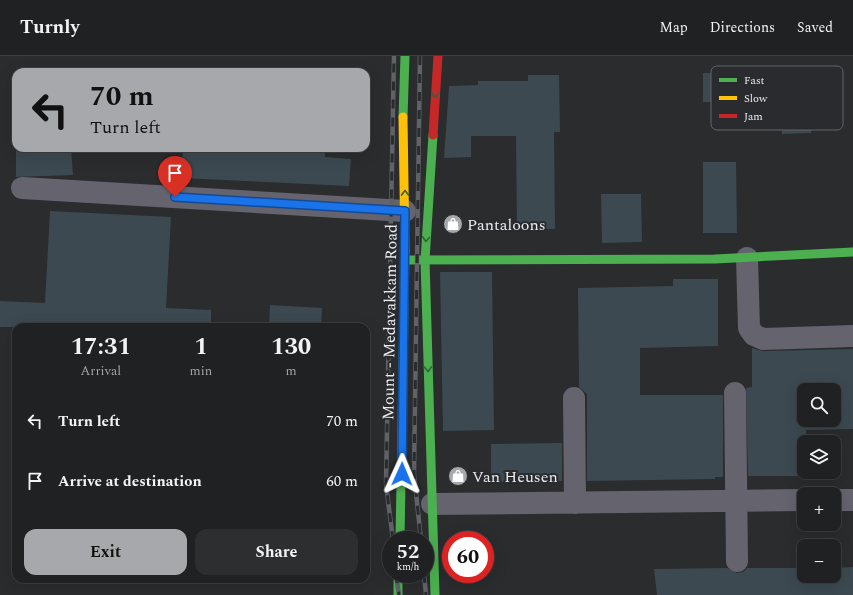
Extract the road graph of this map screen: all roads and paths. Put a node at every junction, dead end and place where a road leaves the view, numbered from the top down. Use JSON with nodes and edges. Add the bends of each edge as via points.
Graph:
{"nodes":[{"id":1,"x":405,"y":56,"type":"edge"},
{"id":2,"x":438,"y":56,"type":"edge"},
{"id":3,"x":22,"y":188,"type":"dead end"},
{"id":4,"x":405,"y":211,"type":"junction"},
{"id":5,"x":853,"y":252,"type":"edge"},
{"id":6,"x":747,"y":258,"type":"junction"},
{"id":7,"x":405,"y":260,"type":"junction"},
{"id":8,"x":425,"y":260,"type":"junction"},
{"id":9,"x":853,"y":336,"type":"edge"},
{"id":10,"x":735,"y":393,"type":"dead end"},
{"id":11,"x":574,"y":398,"type":"dead end"},
{"id":12,"x":797,"y":500,"type":"edge"},
{"id":13,"x":841,"y":500,"type":"edge"},
{"id":14,"x":853,"y":500,"type":"edge"},
{"id":15,"x":736,"y":501,"type":"junction"},
{"id":16,"x":575,"y":503,"type":"junction"},
{"id":17,"x":432,"y":504,"type":"junction"},
{"id":18,"x":400,"y":531,"type":"edge"},
{"id":19,"x":737,"y":561,"type":"dead end"},
{"id":20,"x":398,"y":583,"type":"edge"},
{"id":21,"x":398,"y":595,"type":"edge"},
{"id":22,"x":435,"y":595,"type":"edge"}],
"edges":[{"from":4,"to":1,"type":"main road","name":"Mount - Medavakkam Road","one_way":true},
{"from":2,"to":8,"type":"main road","one_way":true},
{"from":3,"to":4,"type":"street"},
{"from":4,"to":7,"type":"main road","name":"Mount - Medavakkam Road"},
{"from":5,"to":6,"type":"main road"},
{"from":6,"to":8,"type":"main road"},
{"from":6,"to":9,"type":"street","via":[[749,328],[754,335],[763,339]]},
{"from":7,"to":8,"type":"main road"},
{"from":7,"to":18,"type":"main road","name":"Mount - Medavakkam Road"},
{"from":8,"to":17,"type":"main road","one_way":true},
{"from":10,"to":15,"type":"street"},
{"from":11,"to":16,"type":"street"},
{"from":12,"to":15,"type":"street"},
{"from":13,"to":14,"type":"street"},
{"from":15,"to":16,"type":"street"},
{"from":15,"to":19,"type":"street"},
{"from":16,"to":17,"type":"street"},
{"from":17,"to":22,"type":"main road"},
{"from":20,"to":21,"type":"main road"}]}
